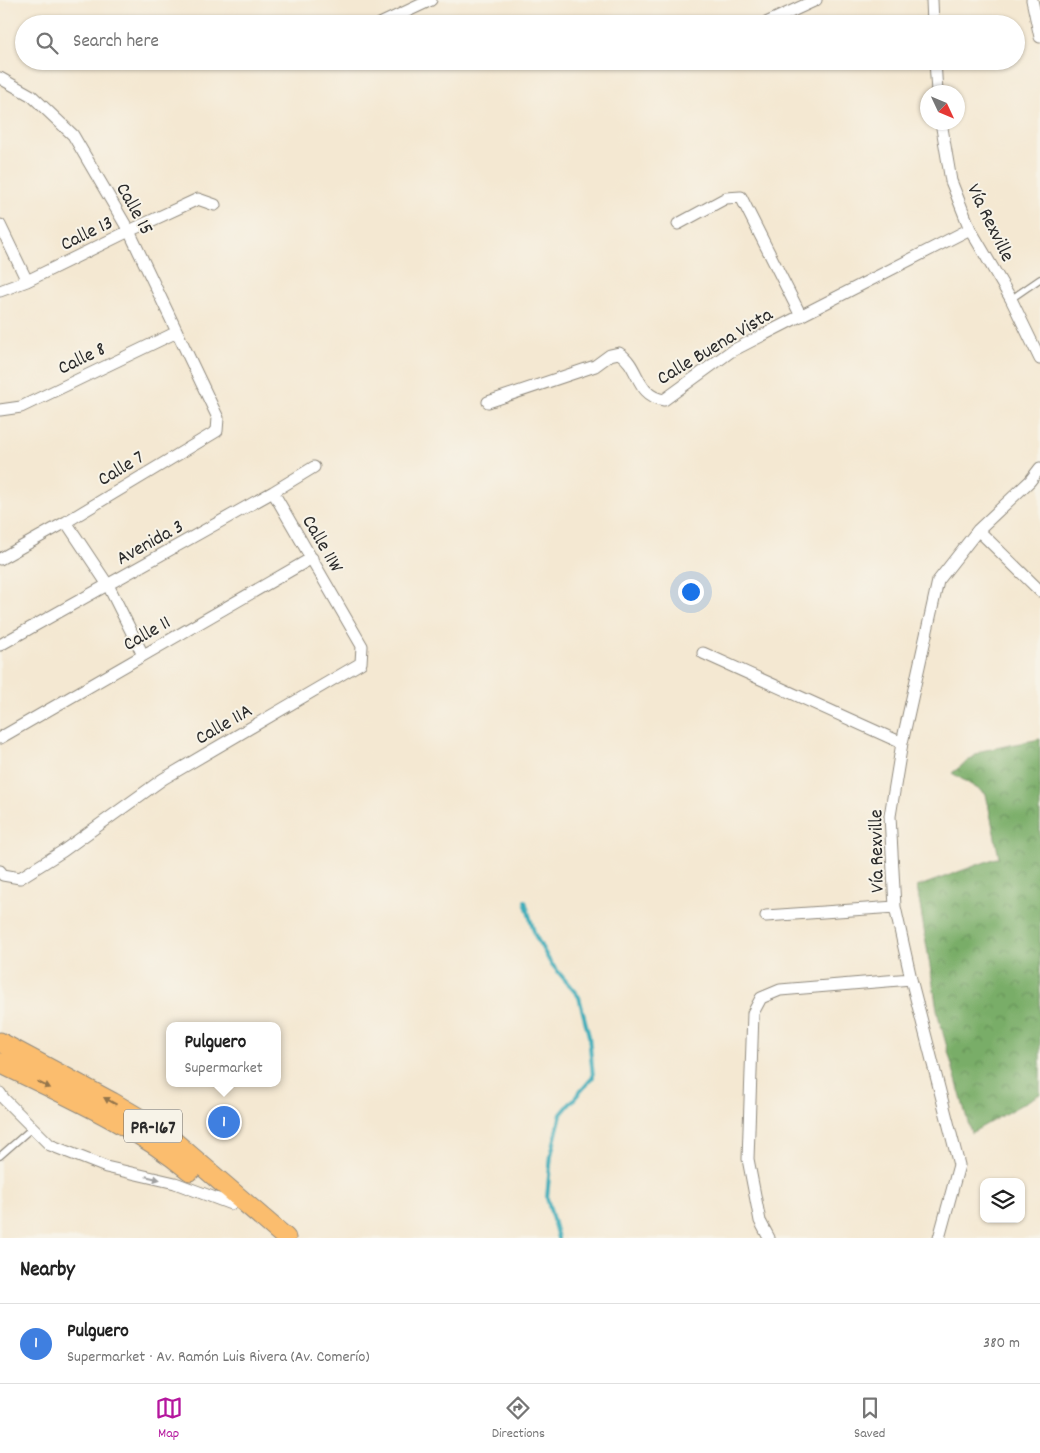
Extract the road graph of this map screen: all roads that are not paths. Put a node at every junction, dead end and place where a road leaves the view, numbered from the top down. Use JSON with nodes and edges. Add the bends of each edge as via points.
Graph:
{"nodes":[{"id":1,"x":431,"y":0,"type":"edge"},
{"id":2,"x":816,"y":0,"type":"edge"},
{"id":3,"x":932,"y":0,"type":"edge"},
{"id":4,"x":1032,"y":0,"type":"edge"},
{"id":5,"x":399,"y":15,"type":"edge"},
{"id":6,"x":784,"y":15,"type":"edge"},
{"id":7,"x":933,"y":15,"type":"edge"},
{"id":8,"x":1040,"y":37,"type":"edge"},
{"id":9,"x":936,"y":70,"type":"edge"},
{"id":10,"x":0,"y":78,"type":"edge"},
{"id":11,"x":937,"y":85,"type":"edge"},
{"id":12,"x":942,"y":130,"type":"edge"},
{"id":13,"x":215,"y":205,"type":"dead end"},
{"id":14,"x":678,"y":224,"type":"dead end"},
{"id":15,"x":0,"y":225,"type":"edge"},
{"id":16,"x":970,"y":229,"type":"junction"},
{"id":17,"x":129,"y":231,"type":"junction"},
{"id":18,"x":1040,"y":279,"type":"edge"},
{"id":19,"x":27,"y":282,"type":"junction"},
{"id":20,"x":0,"y":291,"type":"edge"},
{"id":21,"x":1011,"y":299,"type":"junction"},
{"id":22,"x":801,"y":316,"type":"junction"},
{"id":23,"x":177,"y":332,"type":"junction"},
{"id":24,"x":1040,"y":359,"type":"edge"},
{"id":25,"x":203,"y":385,"type":"joint"},
{"id":26,"x":488,"y":402,"type":"dead end"},
{"id":27,"x":0,"y":410,"type":"edge"},
{"id":28,"x":314,"y":467,"type":"dead end"},
{"id":29,"x":1040,"y":468,"type":"edge"},
{"id":30,"x":273,"y":492,"type":"junction"},
{"id":31,"x":66,"y":522,"type":"junction"},
{"id":32,"x":978,"y":530,"type":"junction"},
{"id":33,"x":312,"y":558,"type":"junction"},
{"id":34,"x":0,"y":560,"type":"edge"},
{"id":35,"x":108,"y":585,"type":"junction"},
{"id":36,"x":1040,"y":591,"type":"edge"},
{"id":37,"x":343,"y":613,"type":"joint"},
{"id":38,"x":0,"y":644,"type":"edge"},
{"id":39,"x":703,"y":653,"type":"dead end"},
{"id":40,"x":143,"y":655,"type":"junction"},
{"id":41,"x":0,"y":738,"type":"edge"},
{"id":42,"x":902,"y":743,"type":"junction"},
{"id":43,"x":0,"y":871,"type":"edge"},
{"id":44,"x":895,"y":907,"type":"junction"},
{"id":45,"x":766,"y":916,"type":"dead end"},
{"id":46,"x":911,"y":979,"type":"junction"},
{"id":47,"x":0,"y":1042,"type":"edge"},
{"id":48,"x":0,"y":1063,"type":"edge"},
{"id":49,"x":0,"y":1093,"type":"edge"},
{"id":50,"x":32,"y":1128,"type":"junction"},
{"id":51,"x":0,"y":1156,"type":"edge"},
{"id":52,"x":231,"y":1204,"type":"junction"},
{"id":53,"x":269,"y":1238,"type":"edge"},
{"id":54,"x":286,"y":1238,"type":"edge"},
{"id":55,"x":769,"y":1238,"type":"edge"},
{"id":56,"x":939,"y":1238,"type":"edge"}],
"edges":[{"from":1,"to":5,"type":"street"},
{"from":2,"to":6,"type":"street"},
{"from":3,"to":7,"type":"street"},
{"from":4,"to":8,"type":"street"},
{"from":9,"to":11,"type":"street"},
{"from":10,"to":17,"type":"street","name":"Calle 15","via":[[32,96],[73,135]]},
{"from":12,"to":16,"type":"street","name":"Vía Rexville","via":[[951,181]]},
{"from":13,"to":17,"type":"street","name":"Calle 13","via":[[198,199]]},
{"from":14,"to":22,"type":"street","via":[[726,198],[741,197]]},
{"from":15,"to":19,"type":"street"},
{"from":16,"to":21,"type":"street","name":"Vía Rexville"},
{"from":16,"to":22,"type":"street","name":"Calle Buena Vista"},
{"from":17,"to":19,"type":"street","name":"Calle 13"},
{"from":17,"to":23,"type":"street","name":"Calle 15"},
{"from":18,"to":21,"type":"lane"},
{"from":19,"to":20,"type":"street","name":"Calle 13"},
{"from":21,"to":24,"type":"street","name":"Vía Rexville"},
{"from":22,"to":26,"type":"street","name":"Calle Buena Vista","via":[[730,352],[664,400],[645,390],[626,356],[619,352],[595,366]]},
{"from":23,"to":25,"type":"street","name":"Calle 15"},
{"from":23,"to":27,"type":"street","name":"Calle 8","via":[[21,407]]},
{"from":25,"to":31,"type":"street","name":"Calle 7","via":[[218,418],[217,431]]},
{"from":28,"to":30,"type":"street","name":"Avenida 3"},
{"from":29,"to":32,"type":"street","name":"Vía Rexville"},
{"from":30,"to":33,"type":"street","name":"Calle 11W"},
{"from":30,"to":35,"type":"street","name":"Avenida 3"},
{"from":31,"to":34,"type":"street","name":"Calle 7"},
{"from":31,"to":35,"type":"street"},
{"from":32,"to":36,"type":"street"},
{"from":32,"to":42,"type":"street","name":"Vía Rexville","via":[[938,581]]},
{"from":33,"to":37,"type":"street","name":"Calle 11W"},
{"from":33,"to":40,"type":"street","name":"Calle 11"},
{"from":35,"to":38,"type":"street","name":"Avenida 3"},
{"from":35,"to":40,"type":"street"},
{"from":37,"to":43,"type":"street","name":"Calle 11A","via":[[362,646],[361,663],[163,780],[20,878],[3,876]]},
{"from":39,"to":42,"type":"street"},
{"from":40,"to":41,"type":"street","name":"Calle 11"},
{"from":42,"to":44,"type":"street","name":"Vía Rexville","via":[[890,816]]},
{"from":44,"to":45,"type":"street"},
{"from":44,"to":46,"type":"street","name":"Vía Rexville"},
{"from":46,"to":55,"type":"street","via":[[780,990],[761,998],[753,1013],[748,1159],[760,1221]]},
{"from":46,"to":56,"type":"street","name":"Vía Rexville","via":[[959,1165]]},
{"from":54,"to":47,"type":"highway","number":"PR-167","one_way":true,"via":[[163,1132]]},
{"from":48,"to":52,"type":"highway","number":"PR-167","one_way":true,"via":[[115,1120],[172,1156]]},
{"from":49,"to":50,"type":"street"},
{"from":50,"to":51,"type":"lane"},
{"from":50,"to":52,"type":"street","one_way":true,"via":[[50,1145],[106,1167],[175,1183]]},
{"from":52,"to":53,"type":"highway","number":"PR-167"}]}
